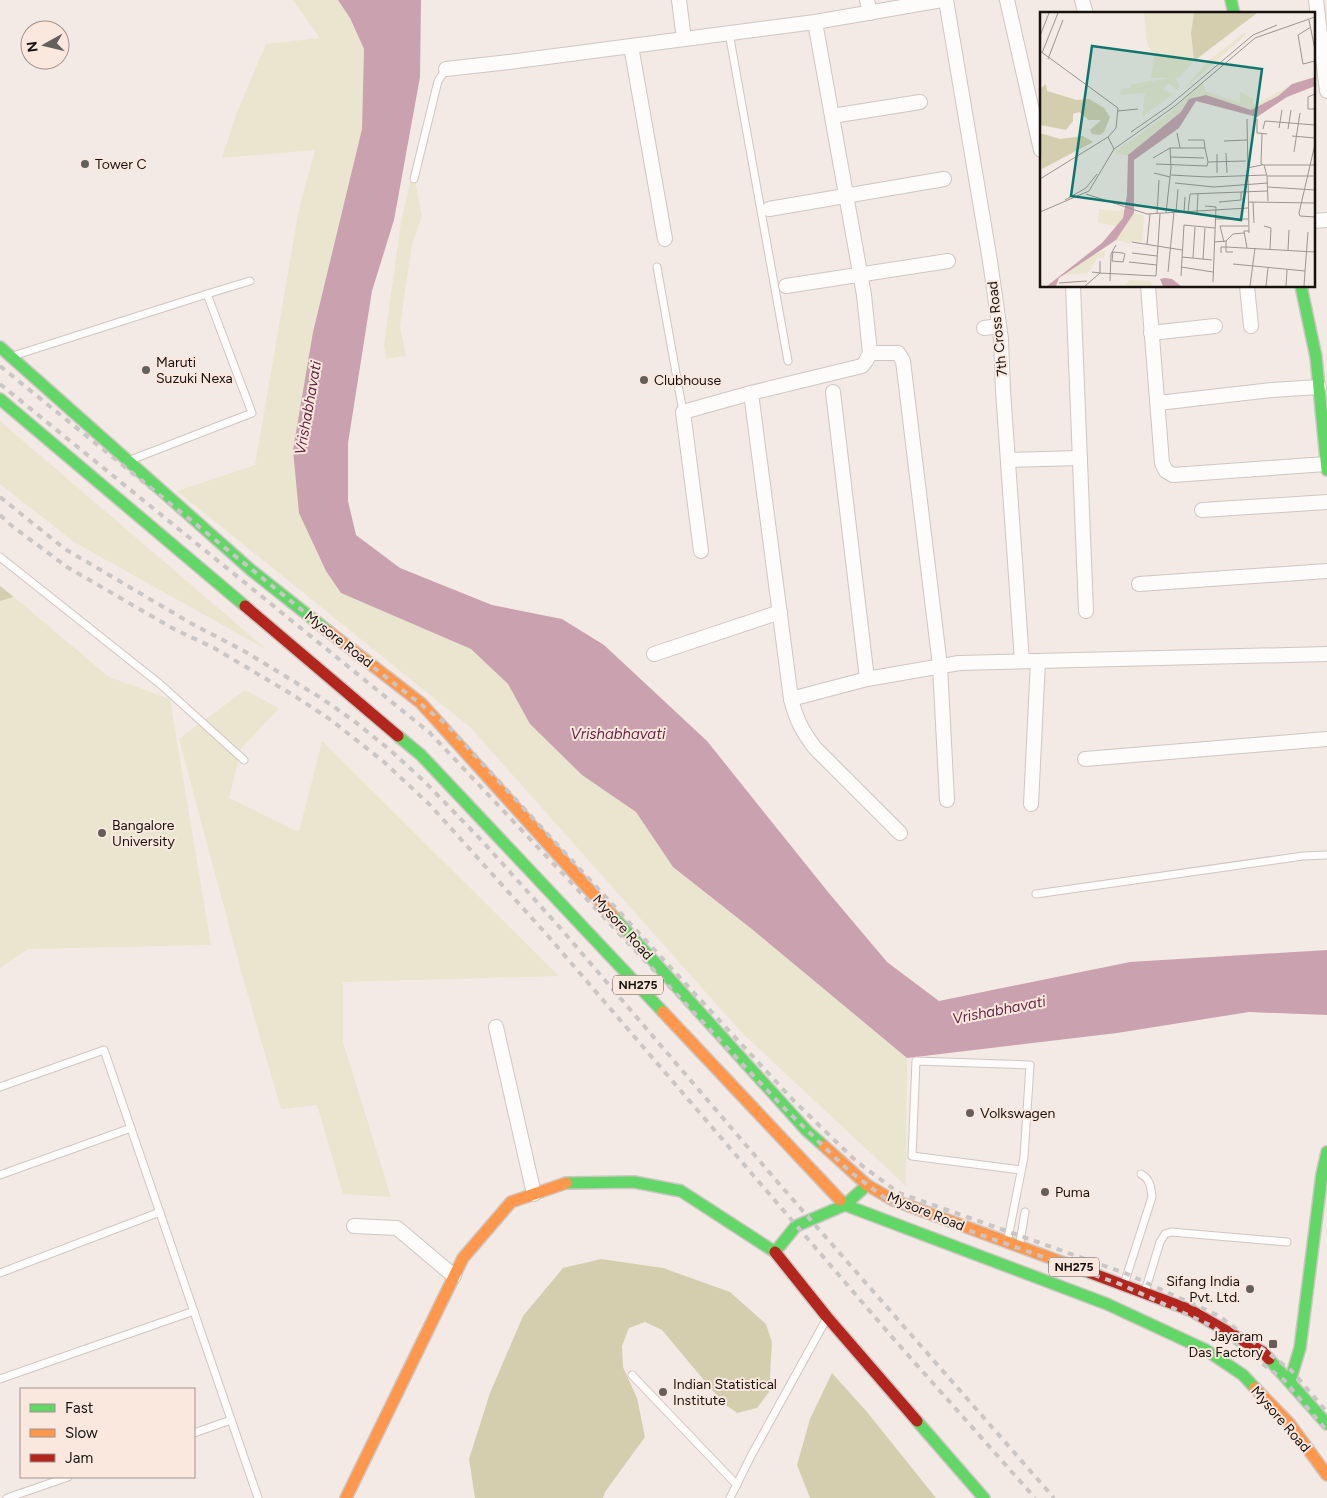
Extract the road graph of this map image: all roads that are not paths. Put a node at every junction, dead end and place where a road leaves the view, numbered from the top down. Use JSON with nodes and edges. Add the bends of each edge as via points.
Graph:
{"nodes":[{"id":1,"x":679,"y":0,"type":"edge"},
{"id":2,"x":942,"y":0,"type":"edge"},
{"id":3,"x":946,"y":0,"type":"edge"},
{"id":4,"x":1007,"y":0,"type":"edge"},
{"id":5,"x":1316,"y":0,"type":"edge"},
{"id":6,"x":869,"y":6,"type":"edge"},
{"id":7,"x":816,"y":22,"type":"junction"},
{"id":8,"x":729,"y":33,"type":"junction"},
{"id":9,"x":684,"y":39,"type":"junction"},
{"id":10,"x":631,"y":46,"type":"junction"},
{"id":11,"x":446,"y":69,"type":"joint"},
{"id":12,"x":1327,"y":90,"type":"edge"},
{"id":13,"x":920,"y":102,"type":"dead end"},
{"id":14,"x":832,"y":116,"type":"junction"},
{"id":15,"x":1040,"y":146,"type":"edge"},
{"id":16,"x":414,"y":179,"type":"dead end"},
{"id":17,"x":944,"y":179,"type":"dead end"},
{"id":18,"x":846,"y":196,"type":"junction"},
{"id":19,"x":768,"y":209,"type":"dead end"},
{"id":20,"x":1327,"y":220,"type":"edge"},
{"id":21,"x":1314,"y":221,"type":"edge"},
{"id":22,"x":665,"y":239,"type":"dead end"},
{"id":23,"x":948,"y":261,"type":"dead end"},
{"id":24,"x":657,"y":267,"type":"dead end"},
{"id":25,"x":860,"y":275,"type":"junction"},
{"id":26,"x":250,"y":281,"type":"dead end"},
{"id":27,"x":786,"y":286,"type":"dead end"},
{"id":28,"x":1073,"y":288,"type":"edge"},
{"id":29,"x":1148,"y":288,"type":"edge"},
{"id":30,"x":1247,"y":288,"type":"edge"},
{"id":31,"x":1302,"y":288,"type":"edge"},
{"id":32,"x":207,"y":294,"type":"junction"},
{"id":33,"x":999,"y":326,"type":"junction"},
{"id":34,"x":1215,"y":326,"type":"dead end"},
{"id":35,"x":1251,"y":326,"type":"dead end"},
{"id":36,"x":984,"y":328,"type":"dead end"},
{"id":37,"x":1151,"y":333,"type":"junction"},
{"id":38,"x":0,"y":347,"type":"edge"},
{"id":39,"x":870,"y":353,"type":"junction"},
{"id":40,"x":11,"y":357,"type":"junction"},
{"id":41,"x":788,"y":362,"type":"dead end"},
{"id":42,"x":1319,"y":387,"type":"junction"},
{"id":43,"x":833,"y":392,"type":"dead end"},
{"id":44,"x":751,"y":393,"type":"junction"},
{"id":45,"x":0,"y":399,"type":"edge"},
{"id":46,"x":1158,"y":403,"type":"junction"},
{"id":47,"x":683,"y":412,"type":"junction"},
{"id":48,"x":1080,"y":458,"type":"junction"},
{"id":49,"x":128,"y":460,"type":"junction"},
{"id":50,"x":1008,"y":460,"type":"junction"},
{"id":51,"x":1326,"y":464,"type":"edge"},
{"id":52,"x":1327,"y":470,"type":"edge"},
{"id":53,"x":1327,"y":502,"type":"edge"},
{"id":54,"x":1202,"y":510,"type":"dead end"},
{"id":55,"x":701,"y":552,"type":"dead end"},
{"id":56,"x":0,"y":557,"type":"edge"},
{"id":57,"x":1327,"y":571,"type":"edge"},
{"id":58,"x":1139,"y":584,"type":"dead end"},
{"id":59,"x":1086,"y":611,"type":"dead end"},
{"id":60,"x":780,"y":612,"type":"junction"},
{"id":61,"x":654,"y":654,"type":"dead end"},
{"id":62,"x":1327,"y":654,"type":"edge"},
{"id":63,"x":1022,"y":661,"type":"junction"},
{"id":64,"x":1038,"y":661,"type":"junction"},
{"id":65,"x":940,"y":666,"type":"junction"},
{"id":66,"x":867,"y":679,"type":"junction"},
{"id":67,"x":791,"y":699,"type":"junction"},
{"id":68,"x":1327,"y":739,"type":"edge"},
{"id":69,"x":1085,"y":759,"type":"dead end"},
{"id":70,"x":244,"y":760,"type":"dead end"},
{"id":71,"x":947,"y":800,"type":"dead end"},
{"id":72,"x":1031,"y":804,"type":"dead end"},
{"id":73,"x":900,"y":833,"type":"dead end"},
{"id":74,"x":1327,"y":855,"type":"edge"},
{"id":75,"x":1036,"y":894,"type":"dead end"},
{"id":76,"x":496,"y":1028,"type":"dead end"},
{"id":77,"x":0,"y":1087,"type":"edge"},
{"id":78,"x":131,"y":1128,"type":"junction"},
{"id":79,"x":1327,"y":1152,"type":"edge"},
{"id":80,"x":1021,"y":1170,"type":"junction"},
{"id":81,"x":1141,"y":1174,"type":"dead end"},
{"id":82,"x":0,"y":1175,"type":"edge"},
{"id":83,"x":867,"y":1185,"type":"junction"},
{"id":84,"x":534,"y":1194,"type":"junction"},
{"id":85,"x":845,"y":1205,"type":"junction"},
{"id":86,"x":160,"y":1212,"type":"junction"},
{"id":87,"x":1025,"y":1212,"type":"dead end"},
{"id":88,"x":354,"y":1226,"type":"dead end"},
{"id":89,"x":1287,"y":1242,"type":"dead end"},
{"id":90,"x":1013,"y":1245,"type":"junction"},
{"id":91,"x":775,"y":1252,"type":"junction"},
{"id":92,"x":0,"y":1273,"type":"edge"},
{"id":93,"x":454,"y":1276,"type":"junction"},
{"id":94,"x":1124,"y":1286,"type":"junction"},
{"id":95,"x":1145,"y":1294,"type":"junction"},
{"id":96,"x":194,"y":1311,"type":"junction"},
{"id":97,"x":827,"y":1317,"type":"junction"},
{"id":98,"x":632,"y":1375,"type":"dead end"},
{"id":99,"x":0,"y":1379,"type":"edge"},
{"id":100,"x":1290,"y":1381,"type":"junction"},
{"id":101,"x":231,"y":1420,"type":"junction"},
{"id":102,"x":1327,"y":1424,"type":"edge"},
{"id":103,"x":195,"y":1433,"type":"edge"},
{"id":104,"x":1327,"y":1475,"type":"edge"},
{"id":105,"x":65,"y":1478,"type":"edge"},
{"id":106,"x":737,"y":1485,"type":"junction"},
{"id":107,"x":7,"y":1498,"type":"edge"},
{"id":108,"x":258,"y":1498,"type":"edge"},
{"id":109,"x":346,"y":1498,"type":"edge"},
{"id":110,"x":730,"y":1498,"type":"edge"},
{"id":111,"x":984,"y":1498,"type":"edge"}],
"edges":[{"from":1,"to":9,"type":"street"},
{"from":2,"to":6,"type":"street"},
{"from":3,"to":33,"type":"street","name":"7th Cross Road"},
{"from":4,"to":15,"type":"street"},
{"from":5,"to":12,"type":"street"},
{"from":6,"to":7,"type":"street"},
{"from":7,"to":8,"type":"street"},
{"from":7,"to":14,"type":"street"},
{"from":8,"to":9,"type":"street"},
{"from":8,"to":41,"type":"lane"},
{"from":9,"to":10,"type":"street"},
{"from":10,"to":11,"type":"street"},
{"from":10,"to":22,"type":"street"},
{"from":11,"to":16,"type":"lane","via":[[438,81]]},
{"from":13,"to":14,"type":"street"},
{"from":14,"to":18,"type":"street"},
{"from":17,"to":18,"type":"street"},
{"from":18,"to":19,"type":"street"},
{"from":18,"to":25,"type":"street"},
{"from":20,"to":21,"type":"street"},
{"from":23,"to":25,"type":"street"},
{"from":24,"to":47,"type":"lane"},
{"from":25,"to":27,"type":"street"},
{"from":25,"to":39,"type":"street"},
{"from":26,"to":32,"type":"lane"},
{"from":28,"to":48,"type":"street"},
{"from":29,"to":37,"type":"street"},
{"from":30,"to":35,"type":"street"},
{"from":31,"to":42,"type":"main road"},
{"from":32,"to":40,"type":"lane"},
{"from":32,"to":49,"type":"lane","via":[[252,413]]},
{"from":33,"to":36,"type":"street"},
{"from":33,"to":50,"type":"street","name":"7th Cross Road"},
{"from":34,"to":37,"type":"street"},
{"from":37,"to":46,"type":"street"},
{"from":38,"to":40,"type":"main road","name":"Mysore Road","number":"NH275"},
{"from":39,"to":44,"type":"street","via":[[862,366]]},
{"from":39,"to":65,"type":"street","via":[[898,352],[903,360]]},
{"from":40,"to":49,"type":"main road","name":"Mysore Road","number":"NH275"},
{"from":42,"to":46,"type":"street"},
{"from":42,"to":51,"type":"main road"},
{"from":43,"to":66,"type":"street"},
{"from":44,"to":47,"type":"street"},
{"from":44,"to":60,"type":"street"},
{"from":45,"to":85,"type":"main road","name":"Mysore Road","number":"NH275","via":[[421,755]]},
{"from":46,"to":51,"type":"street","via":[[1162,463],[1173,475]]},
{"from":47,"to":55,"type":"street"},
{"from":48,"to":50,"type":"street"},
{"from":48,"to":59,"type":"street"},
{"from":49,"to":83,"type":"main road","name":"Mysore Road","number":"NH275","via":[[251,570],[421,704],[807,1131]]},
{"from":50,"to":63,"type":"street","name":"7th Cross Road"},
{"from":51,"to":52,"type":"main road"},
{"from":53,"to":54,"type":"street"},
{"from":56,"to":70,"type":"lane","via":[[160,684]]},
{"from":57,"to":58,"type":"street"},
{"from":60,"to":61,"type":"street"},
{"from":60,"to":67,"type":"street"},
{"from":62,"to":64,"type":"street"},
{"from":63,"to":64,"type":"street"},
{"from":63,"to":65,"type":"street"},
{"from":64,"to":72,"type":"street"},
{"from":65,"to":66,"type":"street"},
{"from":65,"to":71,"type":"street"},
{"from":66,"to":67,"type":"street"},
{"from":67,"to":73,"type":"street","via":[[795,716],[815,748]]},
{"from":68,"to":69,"type":"street"},
{"from":74,"to":75,"type":"lane"},
{"from":76,"to":84,"type":"street"},
{"from":77,"to":78,"type":"lane","via":[[104,1050]]},
{"from":78,"to":82,"type":"lane"},
{"from":78,"to":86,"type":"lane"},
{"from":79,"to":100,"type":"main road","via":[[1300,1348]]},
{"from":80,"to":80,"type":"lane","via":[[1030,1065],[916,1061],[912,1156]]},
{"from":80,"to":90,"type":"lane"},
{"from":81,"to":94,"type":"lane","via":[[1147,1178],[1152,1197]]},
{"from":83,"to":85,"type":"main road"},
{"from":83,"to":90,"type":"main road","name":"Mysore Road","number":"NH275","via":[[893,1200]]},
{"from":84,"to":91,"type":"main road","via":[[576,1182],[634,1182],[681,1190]]},
{"from":84,"to":93,"type":"main road","via":[[511,1202],[463,1258]]},
{"from":85,"to":91,"type":"main road","via":[[796,1226]]},
{"from":85,"to":104,"type":"main road","name":"Mysore Road","number":"NH275","via":[[1107,1304],[1206,1350],[1243,1375],[1289,1423]]},
{"from":86,"to":92,"type":"lane"},
{"from":86,"to":96,"type":"lane"},
{"from":87,"to":90,"type":"lane"},
{"from":88,"to":93,"type":"street","via":[[397,1228]]},
{"from":89,"to":95,"type":"lane","via":[[1165,1234]]},
{"from":90,"to":94,"type":"main road","name":"Mysore Road","number":"NH275"},
{"from":91,"to":97,"type":"main road"},
{"from":93,"to":109,"type":"main road"},
{"from":94,"to":95,"type":"main road","name":"Mysore Road","number":"NH275"},
{"from":95,"to":100,"type":"main road","name":"Mysore Road","number":"NH275","via":[[1190,1310],[1263,1352]]},
{"from":96,"to":99,"type":"lane"},
{"from":96,"to":101,"type":"lane"},
{"from":97,"to":106,"type":"lane"},
{"from":97,"to":111,"type":"main road"},
{"from":98,"to":106,"type":"lane"},
{"from":100,"to":102,"type":"main road","name":"Mysore Road","number":"NH275"},
{"from":101,"to":103,"type":"lane"},
{"from":101,"to":108,"type":"lane"},
{"from":105,"to":107,"type":"lane"},
{"from":106,"to":110,"type":"lane"}]}
